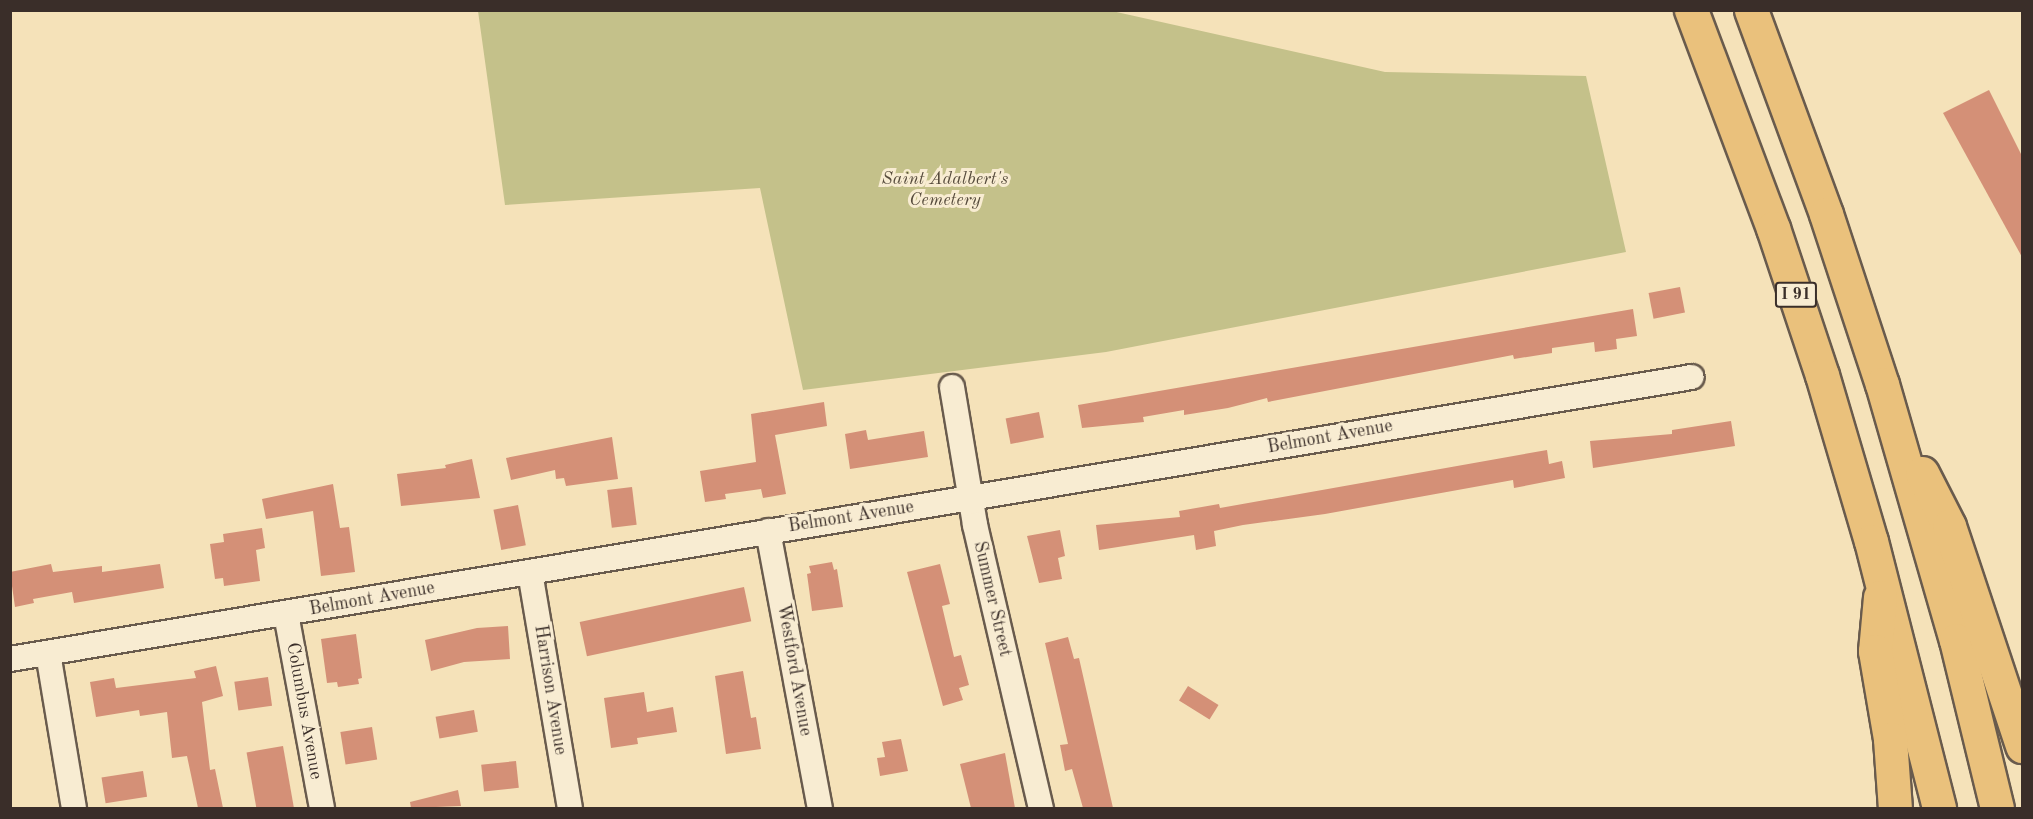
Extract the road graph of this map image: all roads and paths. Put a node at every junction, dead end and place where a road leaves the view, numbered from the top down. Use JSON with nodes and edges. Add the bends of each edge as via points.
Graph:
{"nodes":[{"id":1,"x":1691,"y":10,"type":"edge"},
{"id":2,"x":1751,"y":10,"type":"edge"},
{"id":3,"x":1692,"y":376,"type":"dead end"},
{"id":4,"x":952,"y":387,"type":"dead end"},
{"id":5,"x":1899,"y":440,"type":"junction"},
{"id":6,"x":970,"y":498,"type":"junction"},
{"id":7,"x":768,"y":531,"type":"junction"},
{"id":8,"x":530,"y":572,"type":"junction"},
{"id":9,"x":1883,"y":586,"type":"junction"},
{"id":10,"x":286,"y":614,"type":"junction"},
{"id":11,"x":48,"y":653,"type":"junction"},
{"id":12,"x":10,"y":659,"type":"edge"},
{"id":13,"x":2022,"y":746,"type":"edge"},
{"id":14,"x":74,"y":808,"type":"edge"},
{"id":15,"x":321,"y":808,"type":"edge"},
{"id":16,"x":570,"y":808,"type":"edge"},
{"id":17,"x":819,"y":808,"type":"edge"},
{"id":18,"x":1041,"y":808,"type":"edge"},
{"id":19,"x":1895,"y":808,"type":"edge"},
{"id":20,"x":1939,"y":808,"type":"edge"},
{"id":21,"x":1997,"y":808,"type":"edge"}],
"edges":[{"from":1,"to":9,"type":"highway","number":"I 91","via":[[1796,295]]},
{"from":2,"to":5,"type":"highway","via":[[1826,214]]},
{"from":3,"to":6,"type":"street","name":"Belmont Avenue"},
{"from":4,"to":6,"type":"street","name":"Summer Street"},
{"from":5,"to":13,"type":"highway","via":[[1927,479],[1945,514]]},
{"from":5,"to":21,"type":"highway","via":[[1956,640]]},
{"from":6,"to":7,"type":"street","name":"Belmont Avenue"},
{"from":6,"to":18,"type":"street","name":"Summer Street"},
{"from":7,"to":8,"type":"street","name":"Belmont Avenue"},
{"from":7,"to":17,"type":"street","name":"Westford Avenue"},
{"from":8,"to":10,"type":"street","name":"Belmont Avenue"},
{"from":8,"to":16,"type":"street","name":"Harrison Avenue"},
{"from":9,"to":19,"type":"highway","via":[[1874,642],[1890,739]]},
{"from":9,"to":20,"type":"highway","number":"I 91"},
{"from":10,"to":11,"type":"street","name":"Belmont Avenue"},
{"from":10,"to":15,"type":"street","name":"Columbus Avenue"},
{"from":11,"to":12,"type":"street","name":"Belmont Avenue"},
{"from":11,"to":14,"type":"street"}]}
